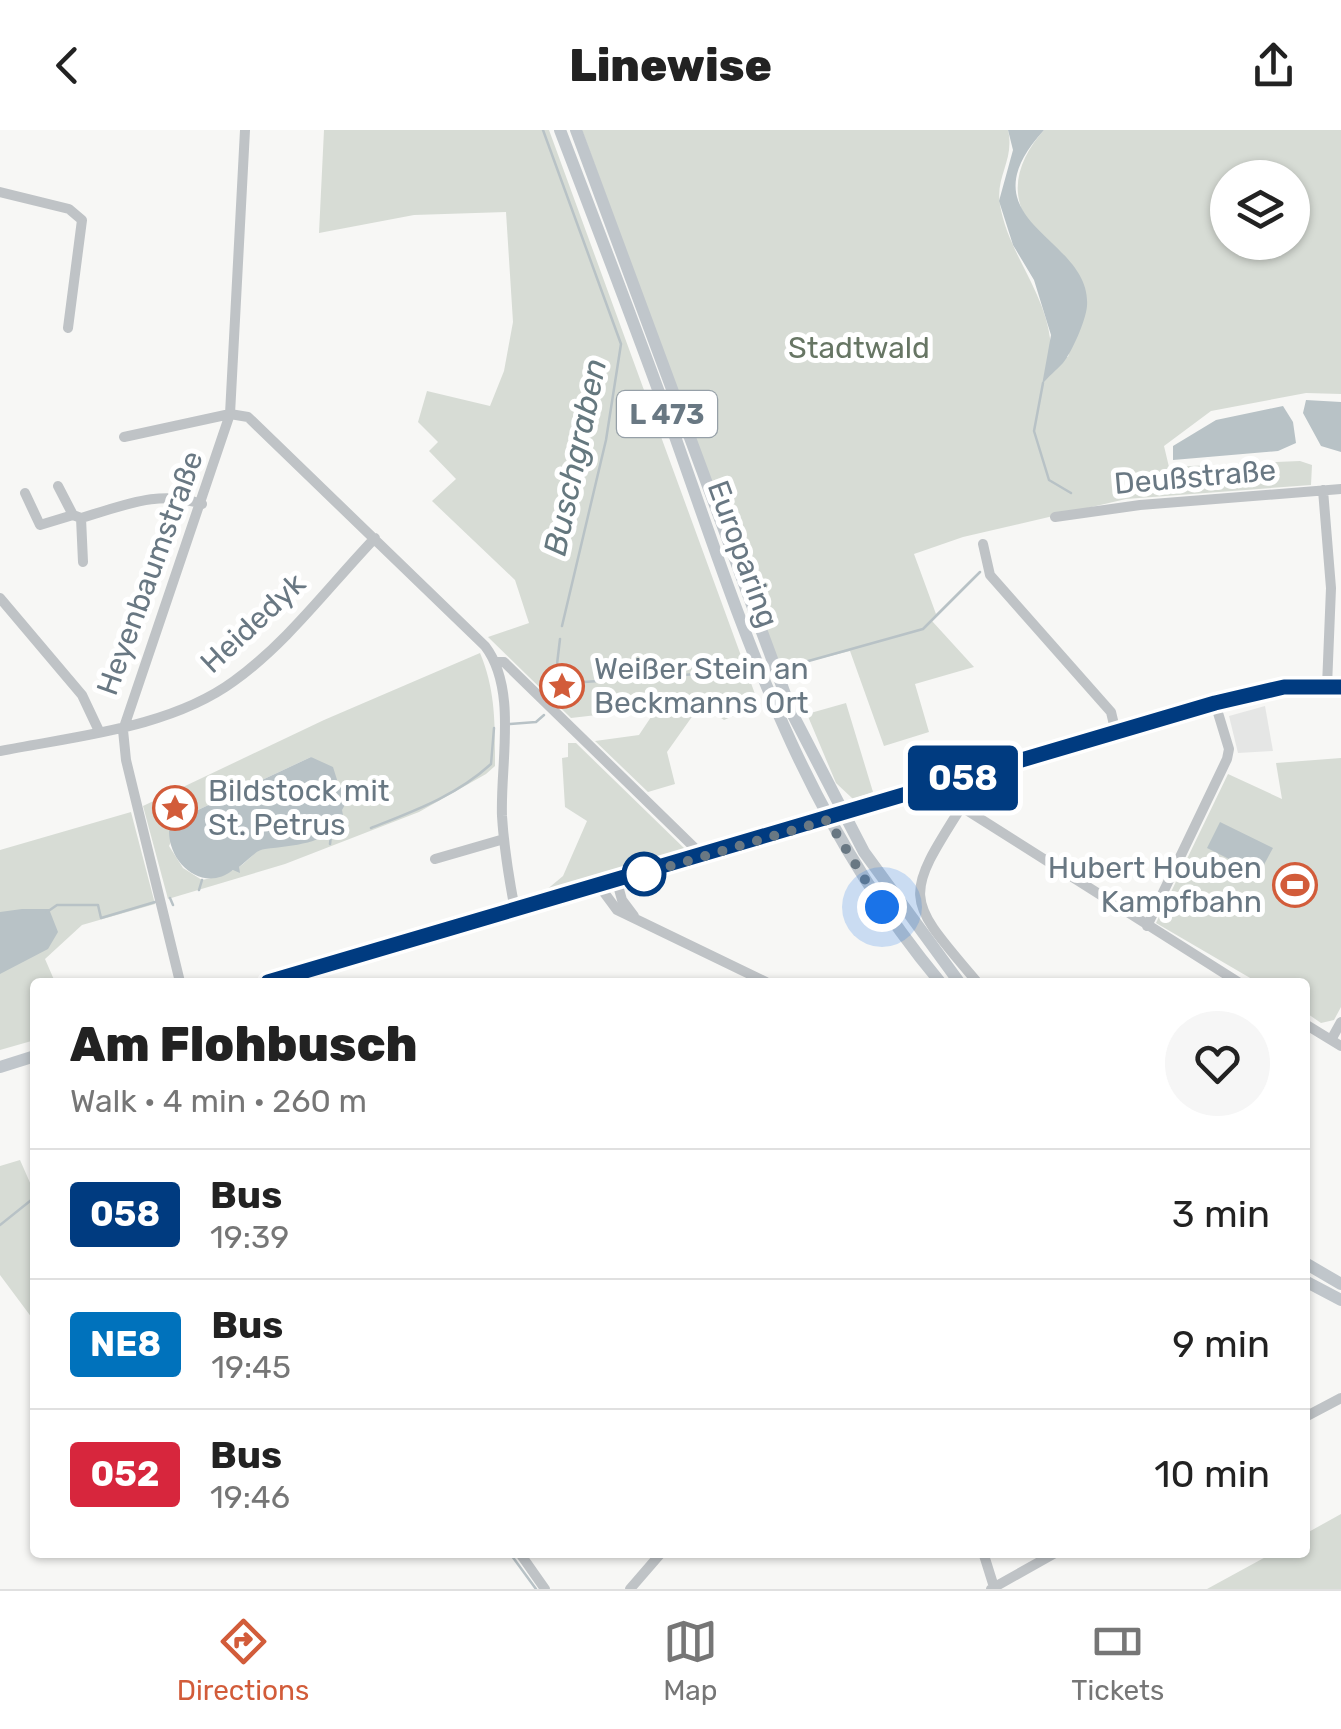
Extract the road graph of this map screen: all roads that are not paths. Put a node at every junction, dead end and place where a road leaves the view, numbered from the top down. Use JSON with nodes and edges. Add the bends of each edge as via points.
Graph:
{"nodes":[{"id":1,"x":245,"y":130,"type":"edge"},
{"id":2,"x":560,"y":130,"type":"edge"},
{"id":3,"x":576,"y":130,"type":"edge"},
{"id":4,"x":0,"y":192,"type":"edge"},
{"id":5,"x":68,"y":328,"type":"dead end"},
{"id":6,"x":230,"y":414,"type":"junction"},
{"id":7,"x":124,"y":437,"type":"dead end"},
{"id":8,"x":58,"y":486,"type":"dead end"},
{"id":9,"x":1323,"y":490,"type":"junction"},
{"id":10,"x":1341,"y":490,"type":"edge"},
{"id":11,"x":24,"y":492,"type":"dead end"},
{"id":12,"x":202,"y":504,"type":"junction"},
{"id":13,"x":77,"y":516,"type":"junction"},
{"id":14,"x":1054,"y":517,"type":"dead end"},
{"id":15,"x":375,"y":538,"type":"junction"},
{"id":16,"x":983,"y":544,"type":"dead end"},
{"id":17,"x":83,"y":562,"type":"dead end"},
{"id":18,"x":0,"y":598,"type":"edge"},
{"id":19,"x":497,"y":662,"type":"junction"},
{"id":20,"x":1334,"y":687,"type":"edge"},
{"id":21,"x":132,"y":695,"type":"junction"},
{"id":22,"x":1215,"y":703,"type":"junction"},
{"id":23,"x":149,"y":718,"type":"junction"},
{"id":24,"x":123,"y":724,"type":"junction"},
{"id":25,"x":98,"y":731,"type":"junction"},
{"id":26,"x":1116,"y":732,"type":"junction"},
{"id":27,"x":0,"y":751,"type":"edge"},
{"id":28,"x":954,"y":780,"type":"junction"},
{"id":29,"x":962,"y":806,"type":"junction"},
{"id":30,"x":843,"y":814,"type":"junction"},
{"id":31,"x":828,"y":820,"type":"junction"},
{"id":32,"x":504,"y":839,"type":"junction"},
{"id":33,"x":704,"y":857,"type":"junction"},
{"id":34,"x":435,"y":858,"type":"dead end"},
{"id":35,"x":617,"y":882,"type":"junction"},
{"id":36,"x":600,"y":887,"type":"junction"},
{"id":37,"x":515,"y":910,"type":"junction"},
{"id":38,"x":634,"y":917,"type":"junction"},
{"id":39,"x":1147,"y":926,"type":"junction"},
{"id":40,"x":742,"y":970,"type":"junction"},
{"id":41,"x":179,"y":978,"type":"edge"},
{"id":42,"x":282,"y":978,"type":"edge"},
{"id":43,"x":738,"y":978,"type":"edge"},
{"id":44,"x":758,"y":978,"type":"edge"},
{"id":45,"x":937,"y":978,"type":"edge"},
{"id":46,"x":956,"y":978,"type":"edge"},
{"id":47,"x":974,"y":978,"type":"edge"},
{"id":48,"x":1232,"y":978,"type":"edge"},
{"id":49,"x":1341,"y":1022,"type":"edge"},
{"id":50,"x":1310,"y":1027,"type":"edge"},
{"id":51,"x":1336,"y":1044,"type":"edge"},
{"id":52,"x":30,"y":1058,"type":"edge"},
{"id":53,"x":0,"y":1068,"type":"edge"},
{"id":54,"x":1310,"y":1265,"type":"edge"},
{"id":55,"x":1310,"y":1284,"type":"edge"},
{"id":56,"x":1341,"y":1284,"type":"edge"},
{"id":57,"x":1341,"y":1300,"type":"edge"},
{"id":58,"x":1341,"y":1398,"type":"edge"},
{"id":59,"x":1310,"y":1414,"type":"edge"},
{"id":60,"x":523,"y":1558,"type":"edge"},
{"id":61,"x":657,"y":1558,"type":"edge"},
{"id":62,"x":985,"y":1558,"type":"edge"},
{"id":63,"x":1047,"y":1558,"type":"edge"},
{"id":64,"x":993,"y":1588,"type":"edge"},
{"id":65,"x":545,"y":1589,"type":"edge"},
{"id":66,"x":630,"y":1589,"type":"edge"}],
"edges":[{"from":1,"to":6,"type":"street","name":"Heyenbaumstraße"},
{"from":2,"to":31,"type":"main road","name":"Europaring","number":"L 473","via":[[759,672]]},
{"from":3,"to":30,"type":"main road","name":"Europaring","number":"L 473","via":[[773,669]]},
{"from":4,"to":5,"type":"street","via":[[68,209],[82,220]]},
{"from":6,"to":7,"type":"street","name":"Heyenbaumstraße"},
{"from":6,"to":12,"type":"street","name":"Heyenbaumstraße"},
{"from":6,"to":15,"type":"street","via":[[255,422]]},
{"from":8,"to":13,"type":"street"},
{"from":9,"to":10,"type":"street","name":"Deußstraße"},
{"from":9,"to":14,"type":"street","name":"Deußstraße"},
{"from":9,"to":20,"type":"street"},
{"from":11,"to":13,"type":"street","via":[[40,525]]},
{"from":12,"to":13,"type":"street","via":[[154,496]]},
{"from":12,"to":21,"type":"street","name":"Heyenbaumstraße"},
{"from":13,"to":17,"type":"street"},
{"from":15,"to":19,"type":"street"},
{"from":15,"to":23,"type":"street","name":"Heidedyk","via":[[244,673],[200,701]]},
{"from":16,"to":26,"type":"street","via":[[990,574],[1110,712]]},
{"from":18,"to":25,"type":"street","via":[[82,695]]},
{"from":19,"to":32,"type":"street"},
{"from":19,"to":33,"type":"street"},
{"from":20,"to":22,"type":"main road","via":[[1284,687]]},
{"from":21,"to":23,"type":"street"},
{"from":21,"to":24,"type":"street","name":"Heyenbaumstraße"},
{"from":22,"to":26,"type":"main road"},
{"from":22,"to":39,"type":"street","via":[[1227,758]]},
{"from":23,"to":24,"type":"street","name":"Heidedyk"},
{"from":24,"to":25,"type":"street","name":"Heidedyk"},
{"from":24,"to":41,"type":"street","name":"Heyenbaumstraße"},
{"from":25,"to":27,"type":"street","name":"Heidedyk"},
{"from":26,"to":28,"type":"main road"},
{"from":28,"to":29,"type":"street"},
{"from":28,"to":30,"type":"main road"},
{"from":29,"to":39,"type":"street"},
{"from":29,"to":47,"type":"street","via":[[919,879],[917,896],[922,912]]},
{"from":30,"to":31,"type":"main road"},
{"from":30,"to":46,"type":"main road","number":"L 473","via":[[894,898]]},
{"from":31,"to":33,"type":"main road"},
{"from":31,"to":45,"type":"main road","number":"L 473"},
{"from":32,"to":34,"type":"street"},
{"from":32,"to":37,"type":"street"},
{"from":33,"to":35,"type":"main road"},
{"from":35,"to":36,"type":"main road"},
{"from":35,"to":38,"type":"street"},
{"from":36,"to":37,"type":"main road"},
{"from":36,"to":38,"type":"street","via":[[607,902]]},
{"from":37,"to":42,"type":"main road"},
{"from":38,"to":40,"type":"street"},
{"from":39,"to":48,"type":"street"},
{"from":40,"to":43,"type":"street"},
{"from":40,"to":44,"type":"street"},
{"from":49,"to":51,"type":"street"},
{"from":50,"to":51,"type":"street"},
{"from":52,"to":53,"type":"main road"},
{"from":54,"to":56,"type":"main road"},
{"from":55,"to":57,"type":"main road"},
{"from":58,"to":59,"type":"street"},
{"from":60,"to":65,"type":"street"},
{"from":61,"to":66,"type":"street"},
{"from":62,"to":64,"type":"street"},
{"from":63,"to":64,"type":"street"}]}
